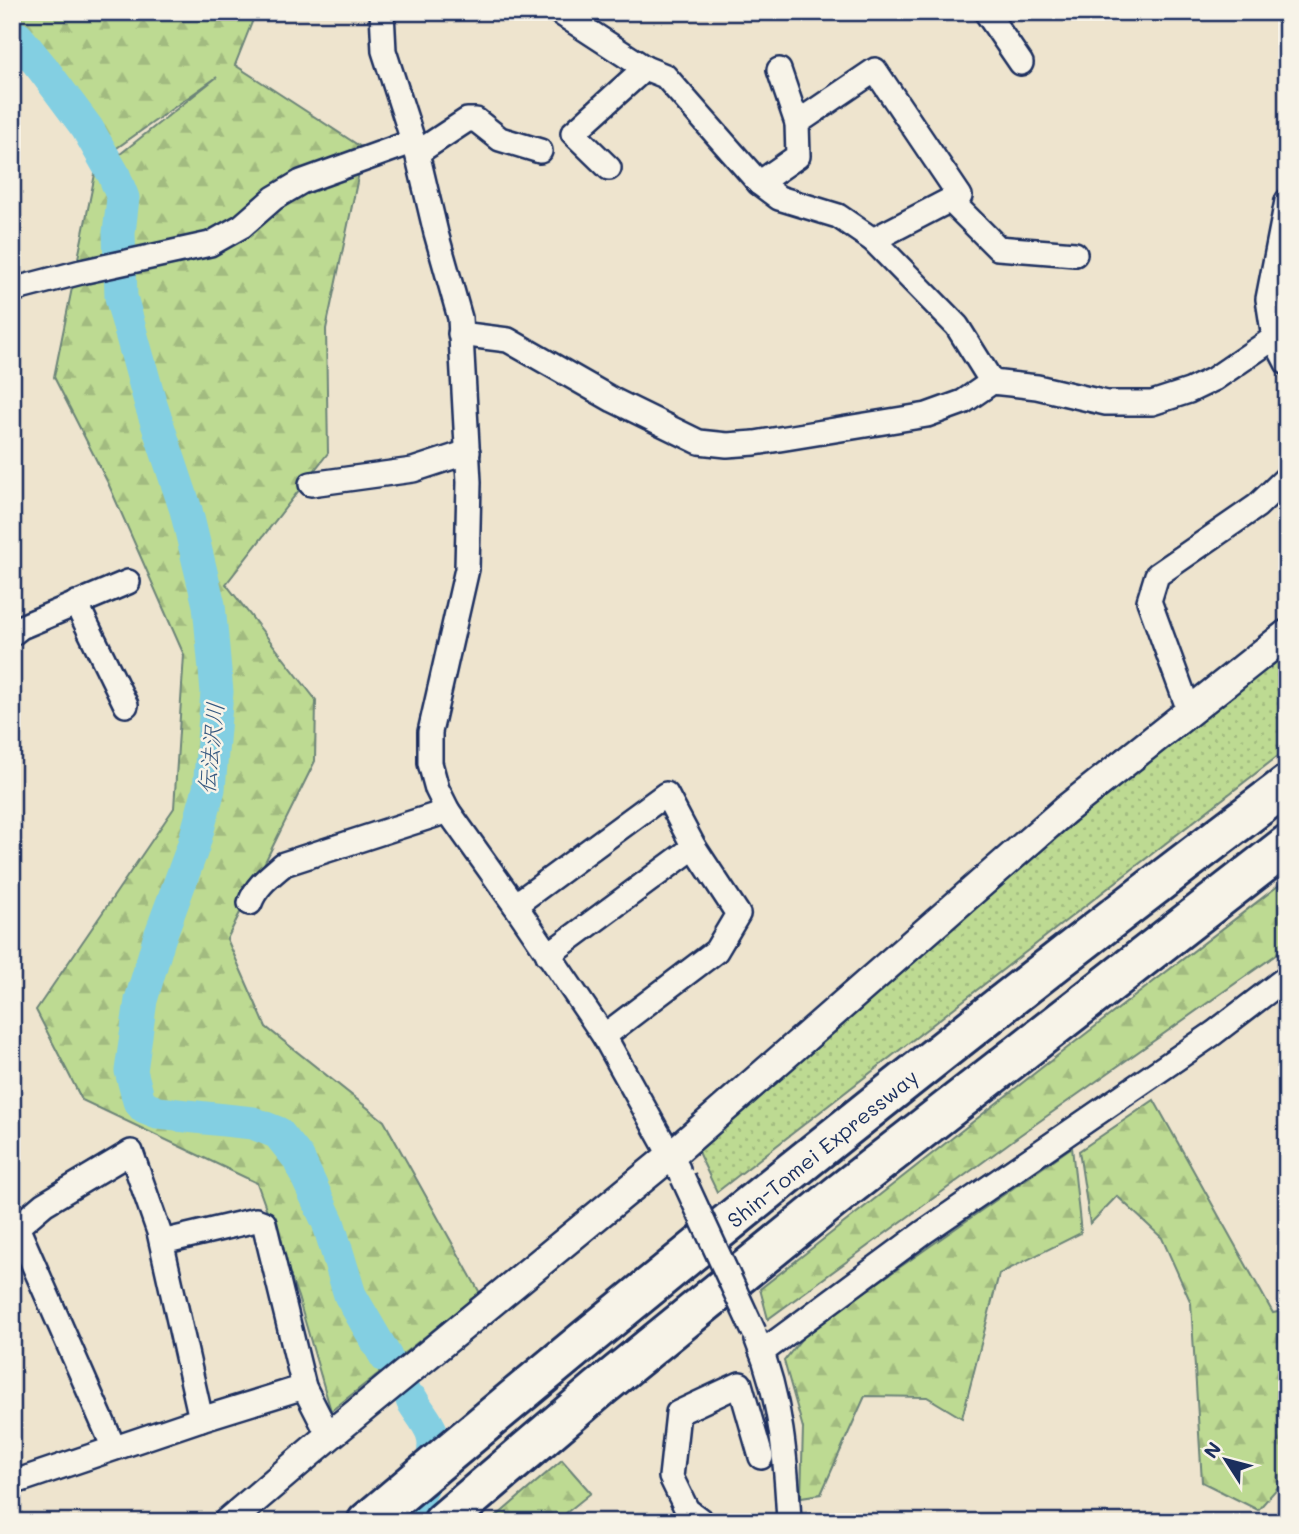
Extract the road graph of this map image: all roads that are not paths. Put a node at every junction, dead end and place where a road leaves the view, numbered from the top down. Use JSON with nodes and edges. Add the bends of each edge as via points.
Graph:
{"nodes":[{"id":1,"x":382,"y":12,"type":"edge"},
{"id":2,"x":559,"y":12,"type":"edge"},
{"id":3,"x":986,"y":12,"type":"edge"},
{"id":4,"x":1021,"y":63,"type":"dead end"},
{"id":5,"x":645,"y":68,"type":"junction"},
{"id":6,"x":779,"y":70,"type":"dead end"},
{"id":7,"x":797,"y":123,"type":"junction"},
{"id":8,"x":415,"y":148,"type":"junction"},
{"id":9,"x":540,"y":151,"type":"dead end"},
{"id":10,"x":609,"y":168,"type":"dead end"},
{"id":11,"x":759,"y":183,"type":"junction"},
{"id":12,"x":950,"y":200,"type":"junction"},
{"id":13,"x":1287,"y":201,"type":"edge"},
{"id":14,"x":873,"y":240,"type":"junction"},
{"id":15,"x":1075,"y":254,"type":"dead end"},
{"id":16,"x":12,"y":290,"type":"edge"},
{"id":17,"x":460,"y":334,"type":"junction"},
{"id":18,"x":1274,"y":338,"type":"junction"},
{"id":19,"x":1287,"y":363,"type":"edge"},
{"id":20,"x":992,"y":382,"type":"junction"},
{"id":21,"x":468,"y":452,"type":"junction"},
{"id":22,"x":1287,"y":477,"type":"edge"},
{"id":23,"x":311,"y":484,"type":"dead end"},
{"id":24,"x":128,"y":583,"type":"dead end"},
{"id":25,"x":76,"y":603,"type":"junction"},
{"id":26,"x":1287,"y":634,"type":"edge"},
{"id":27,"x":12,"y":635,"type":"edge"},
{"id":28,"x":126,"y":705,"type":"dead end"},
{"id":29,"x":1189,"y":713,"type":"junction"},
{"id":30,"x":1287,"y":786,"type":"edge"},
{"id":31,"x":447,"y":811,"type":"junction"},
{"id":32,"x":1287,"y":845,"type":"edge"},
{"id":33,"x":694,"y":847,"type":"junction"},
{"id":34,"x":250,"y":903,"type":"dead end"},
{"id":35,"x":515,"y":905,"type":"junction"},
{"id":36,"x":548,"y":955,"type":"junction"},
{"id":37,"x":1287,"y":977,"type":"edge"},
{"id":38,"x":604,"y":1037,"type":"junction"},
{"id":39,"x":677,"y":1167,"type":"junction"},
{"id":40,"x":14,"y":1228,"type":"edge"},
{"id":41,"x":162,"y":1242,"type":"junction"},
{"id":42,"x":758,"y":1342,"type":"junction"},
{"id":43,"x":304,"y":1387,"type":"junction"},
{"id":44,"x":201,"y":1419,"type":"junction"},
{"id":45,"x":329,"y":1436,"type":"junction"},
{"id":46,"x":114,"y":1448,"type":"junction"},
{"id":47,"x":761,"y":1457,"type":"dead end"},
{"id":48,"x":12,"y":1483,"type":"edge"},
{"id":49,"x":228,"y":1522,"type":"edge"},
{"id":50,"x":367,"y":1522,"type":"edge"},
{"id":51,"x":443,"y":1522,"type":"edge"},
{"id":52,"x":703,"y":1522,"type":"edge"},
{"id":53,"x":789,"y":1522,"type":"edge"}],
"edges":[{"from":1,"to":8,"type":"street","via":[[384,51]]},
{"from":2,"to":5,"type":"street"},
{"from":3,"to":4,"type":"street"},
{"from":5,"to":10,"type":"street","via":[[573,132]]},
{"from":5,"to":11,"type":"street","via":[[665,76]]},
{"from":6,"to":7,"type":"street"},
{"from":7,"to":11,"type":"street","via":[[798,156]]},
{"from":7,"to":12,"type":"street","via":[[875,70],[960,196]]},
{"from":8,"to":9,"type":"street","via":[[467,120],[476,120],[500,139]]},
{"from":8,"to":16,"type":"street","via":[[300,182],[242,226],[209,244]]},
{"from":8,"to":17,"type":"street","via":[[460,318]]},
{"from":11,"to":14,"type":"street","via":[[779,198],[838,216]]},
{"from":12,"to":14,"type":"street"},
{"from":12,"to":15,"type":"street","via":[[998,248]]},
{"from":13,"to":18,"type":"street","via":[[1268,299]]},
{"from":14,"to":20,"type":"street","via":[[957,326]]},
{"from":17,"to":20,"type":"street","via":[[508,340],[699,442],[727,445],[927,415],[963,402]]},
{"from":17,"to":21,"type":"street"},
{"from":18,"to":19,"type":"street"},
{"from":18,"to":20,"type":"street","via":[[1214,379],[1152,403],[1106,403]]},
{"from":21,"to":23,"type":"street","via":[[413,470]]},
{"from":21,"to":31,"type":"street","via":[[467,569],[430,732],[430,763]]},
{"from":22,"to":29,"type":"street","via":[[1257,506],[1157,575],[1149,601]]},
{"from":24,"to":25,"type":"street"},
{"from":25,"to":27,"type":"street"},
{"from":25,"to":28,"type":"street"},
{"from":26,"to":29,"type":"street"},
{"from":29,"to":39,"type":"street","via":[[1065,810]]},
{"from":30,"to":50,"type":"highway","name":"Shin-Tomei Expressway","via":[[947,1048]]},
{"from":31,"to":34,"type":"street","via":[[284,864],[264,880]]},
{"from":31,"to":35,"type":"street"},
{"from":32,"to":51,"type":"highway","via":[[839,1194]]},
{"from":33,"to":35,"type":"street","via":[[666,794]]},
{"from":33,"to":36,"type":"street"},
{"from":33,"to":38,"type":"street","via":[[738,914],[716,951]]},
{"from":35,"to":36,"type":"street"},
{"from":36,"to":38,"type":"street"},
{"from":37,"to":42,"type":"street","via":[[1214,1033]]},
{"from":38,"to":39,"type":"street"},
{"from":39,"to":42,"type":"street","bridge":true},
{"from":39,"to":45,"type":"street"},
{"from":40,"to":41,"type":"street","via":[[44,1204],[131,1152]]},
{"from":40,"to":46,"type":"street"},
{"from":41,"to":43,"type":"street","via":[[256,1220],[264,1223]]},
{"from":41,"to":44,"type":"street"},
{"from":42,"to":53,"type":"street","via":[[787,1465]]},
{"from":43,"to":44,"type":"street"},
{"from":43,"to":45,"type":"street"},
{"from":44,"to":46,"type":"street"},
{"from":45,"to":49,"type":"street"},
{"from":46,"to":48,"type":"street"},
{"from":47,"to":52,"type":"street","via":[[740,1384],[678,1413],[671,1477],[687,1510]]}]}
